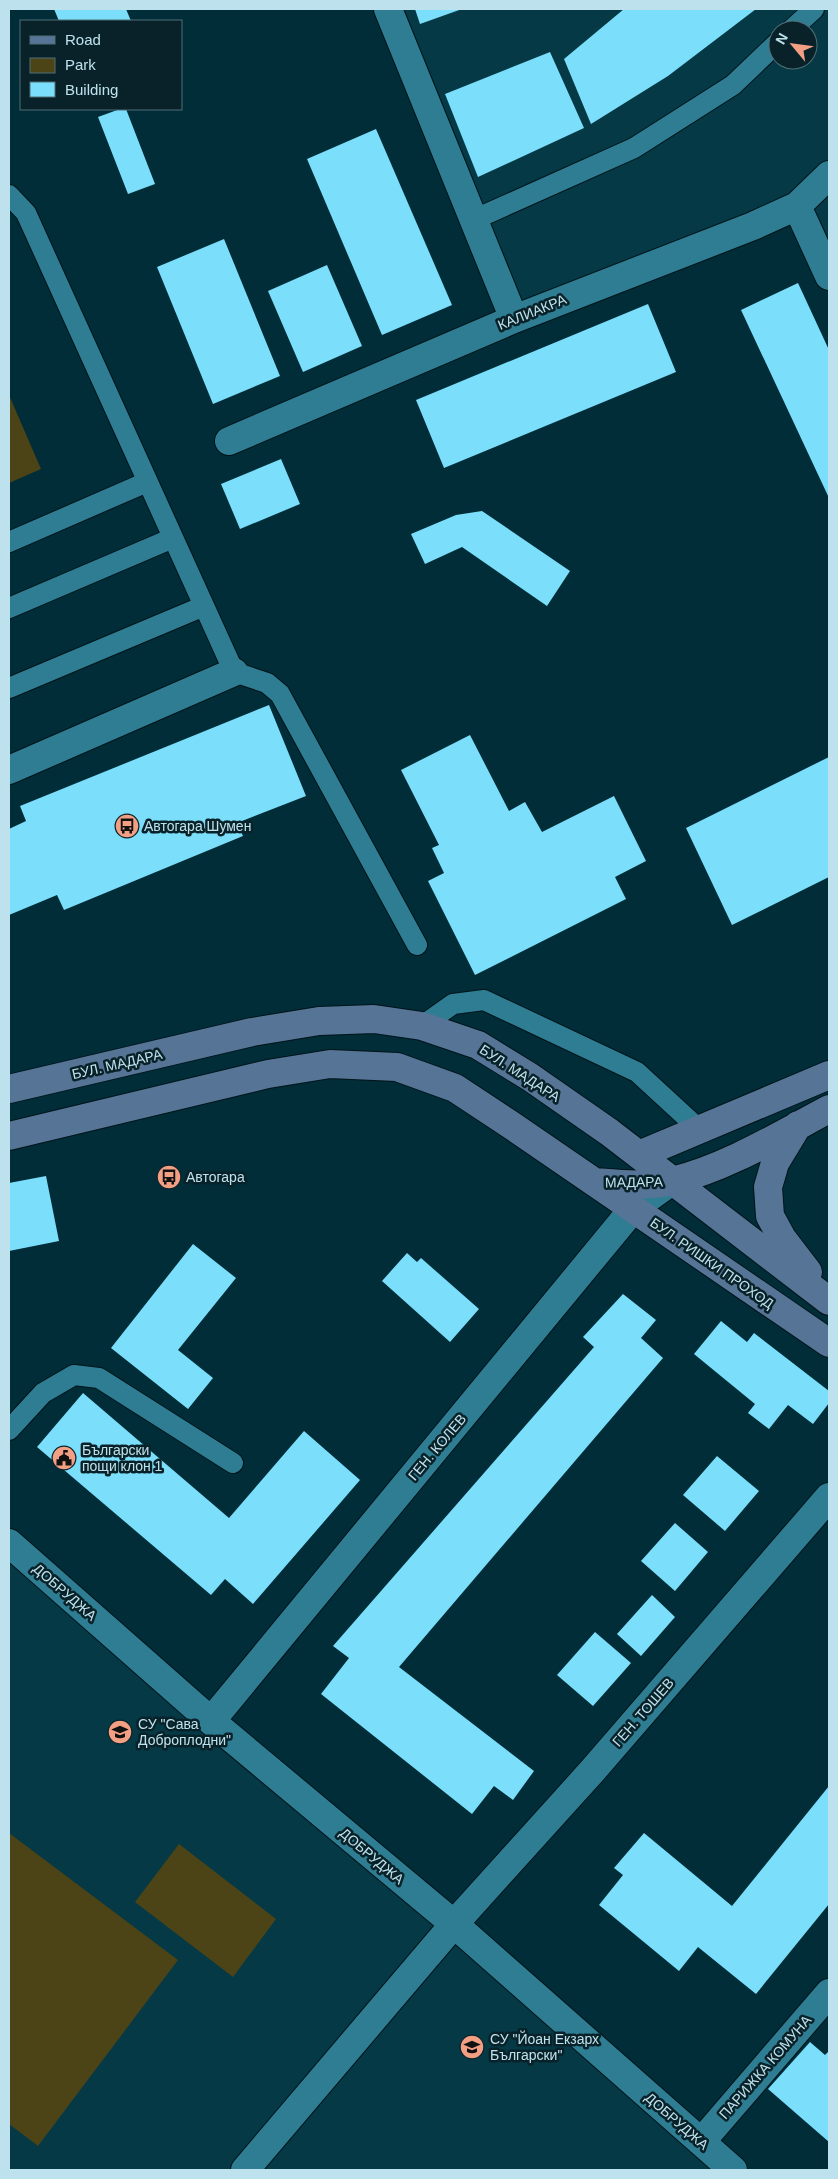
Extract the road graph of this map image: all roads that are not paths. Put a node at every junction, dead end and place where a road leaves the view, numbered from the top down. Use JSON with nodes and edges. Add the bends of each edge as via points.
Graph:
{"nodes":[{"id":1,"x":388,"y":9,"type":"edge"},
{"id":2,"x":814,"y":9,"type":"edge"},
{"id":3,"x":802,"y":20,"type":"edge"},
{"id":4,"x":768,"y":51,"type":"edge"},
{"id":5,"x":829,"y":175,"type":"edge"},
{"id":6,"x":9,"y":195,"type":"edge"},
{"id":7,"x":797,"y":206,"type":"junction"},
{"id":8,"x":473,"y":220,"type":"junction"},
{"id":9,"x":829,"y":276,"type":"edge"},
{"id":10,"x":514,"y":318,"type":"junction"},
{"id":11,"x":229,"y":441,"type":"dead end"},
{"id":12,"x":147,"y":482,"type":"junction"},
{"id":13,"x":173,"y":538,"type":"junction"},
{"id":14,"x":9,"y":542,"type":"edge"},
{"id":15,"x":204,"y":606,"type":"junction"},
{"id":16,"x":9,"y":608,"type":"edge"},
{"id":17,"x":234,"y":672,"type":"junction"},
{"id":18,"x":9,"y":688,"type":"edge"},
{"id":19,"x":9,"y":770,"type":"edge"},
{"id":20,"x":417,"y":945,"type":"dead end"},
{"id":21,"x":422,"y":1026,"type":"junction"},
{"id":22,"x":829,"y":1075,"type":"edge"},
{"id":23,"x":9,"y":1089,"type":"edge"},
{"id":24,"x":829,"y":1109,"type":"edge"},
{"id":25,"x":798,"y":1125,"type":"junction"},
{"id":26,"x":700,"y":1130,"type":"junction"},
{"id":27,"x":9,"y":1136,"type":"edge"},
{"id":28,"x":639,"y":1155,"type":"junction"},
{"id":29,"x":672,"y":1181,"type":"junction"},
{"id":30,"x":632,"y":1196,"type":"junction"},
{"id":31,"x":829,"y":1300,"type":"edge"},
{"id":32,"x":829,"y":1343,"type":"edge"},
{"id":33,"x":9,"y":1430,"type":"edge"},
{"id":34,"x":233,"y":1463,"type":"dead end"},
{"id":35,"x":829,"y":1496,"type":"edge"},
{"id":36,"x":9,"y":1543,"type":"edge"},
{"id":37,"x":211,"y":1721,"type":"junction"},
{"id":38,"x":454,"y":1924,"type":"junction"},
{"id":39,"x":829,"y":1993,"type":"edge"},
{"id":40,"x":701,"y":2142,"type":"junction"},
{"id":41,"x":245,"y":2170,"type":"edge"},
{"id":42,"x":733,"y":2170,"type":"edge"}],
"edges":[{"from":1,"to":8,"type":"street"},
{"from":2,"to":3,"type":"lane"},
{"from":4,"to":8,"type":"lane","via":[[733,84],[634,148]]},
{"from":5,"to":7,"type":"street","name":"КАЛИАКРА"},
{"from":6,"to":12,"type":"lane","via":[[26,213]]},
{"from":7,"to":9,"type":"street"},
{"from":7,"to":10,"type":"street","name":"КАЛИАКРА"},
{"from":8,"to":10,"type":"street"},
{"from":10,"to":11,"type":"street","name":"КАЛИАКРА"},
{"from":12,"to":13,"type":"lane"},
{"from":12,"to":14,"type":"lane"},
{"from":13,"to":15,"type":"lane"},
{"from":13,"to":16,"type":"lane"},
{"from":15,"to":17,"type":"lane"},
{"from":15,"to":18,"type":"lane"},
{"from":17,"to":19,"type":"street"},
{"from":17,"to":20,"type":"lane","via":[[268,683],[280,694]]},
{"from":21,"to":23,"type":"main road","name":"БУЛ. МАДАРА","via":[[374,1019],[319,1022],[252,1032]]},
{"from":21,"to":26,"type":"lane","via":[[453,1004],[484,1000],[637,1072]]},
{"from":21,"to":28,"type":"main road","name":"БУЛ. МАДАРА","via":[[478,1045],[530,1077]]},
{"from":22,"to":26,"type":"main road"},
{"from":24,"to":25,"type":"main road"},
{"from":25,"to":29,"type":"main road","via":[[736,1157]]},
{"from":25,"to":31,"type":"main road","via":[[775,1163],[768,1187],[770,1216],[782,1238]]},
{"from":26,"to":28,"type":"main road"},
{"from":27,"to":30,"type":"main road","name":"МАДАРА","via":[[268,1074],[330,1064],[397,1067],[455,1088],[595,1182]]},
{"from":28,"to":29,"type":"main road"},
{"from":28,"to":30,"type":"main road"},
{"from":29,"to":30,"type":"main road","name":"МАДАРА"},
{"from":29,"to":31,"type":"main road"},
{"from":30,"to":32,"type":"main road","name":"БУЛ. РИШКИ ПРОХОД"},
{"from":30,"to":37,"type":"street","name":"ГЕН. КОЛЕВ"},
{"from":33,"to":34,"type":"lane","via":[[42,1393],[74,1375],[99,1378]]},
{"from":35,"to":38,"type":"street","name":"ГЕН. ТОШЕВ","via":[[593,1770]]},
{"from":36,"to":37,"type":"street","name":"ДОБРУДЖА"},
{"from":37,"to":38,"type":"street","name":"ДОБРУДЖА"},
{"from":38,"to":40,"type":"street","name":"ДОБРУДЖА"},
{"from":38,"to":41,"type":"street","name":"ГЕН. ТОШЕВ"},
{"from":39,"to":40,"type":"street","name":"ПАРИЖКА КОМУНА"},
{"from":40,"to":42,"type":"street","name":"ДОБРУДЖА"}]}
